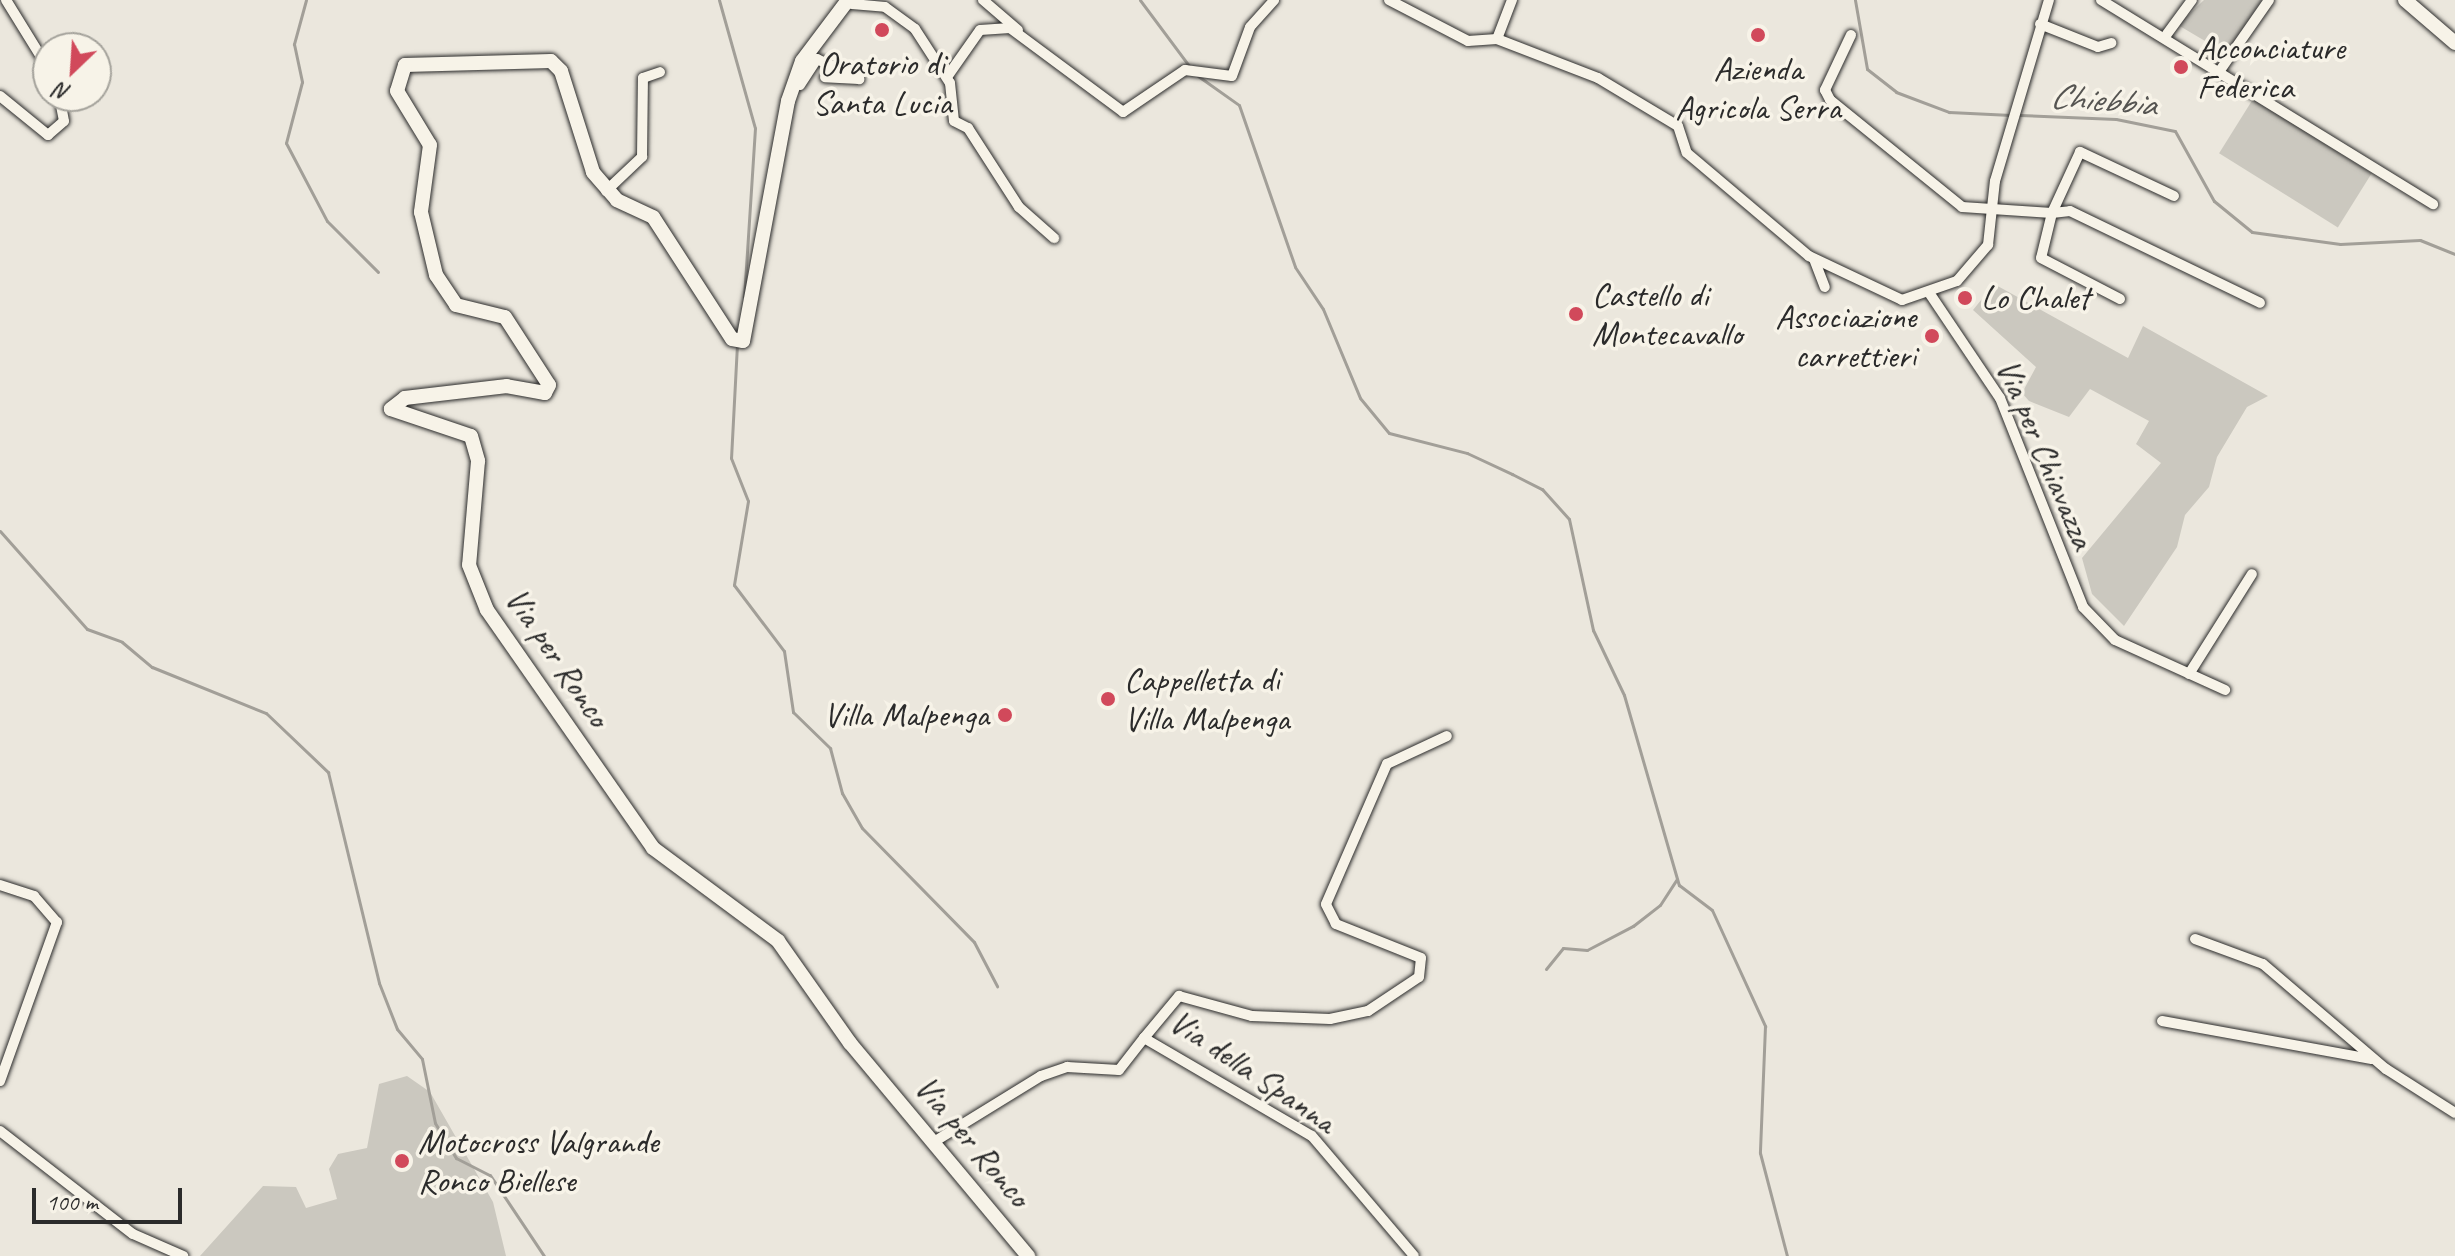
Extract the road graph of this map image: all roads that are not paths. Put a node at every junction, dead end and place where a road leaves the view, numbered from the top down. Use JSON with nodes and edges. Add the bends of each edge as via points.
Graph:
{"nodes":[{"id":1,"x":6,"y":0,"type":"edge"},
{"id":2,"x":983,"y":0,"type":"edge"},
{"id":3,"x":1274,"y":0,"type":"edge"},
{"id":4,"x":1389,"y":0,"type":"edge"},
{"id":5,"x":1512,"y":0,"type":"edge"},
{"id":6,"x":2101,"y":0,"type":"edge"},
{"id":7,"x":2192,"y":0,"type":"edge"},
{"id":8,"x":2269,"y":0,"type":"edge"},
{"id":9,"x":2405,"y":0,"type":"edge"},
{"id":10,"x":2045,"y":1,"type":"edge"},
{"id":11,"x":850,"y":2,"type":"edge"},
{"id":12,"x":2040,"y":24,"type":"junction"},
{"id":13,"x":1018,"y":30,"type":"junction"},
{"id":14,"x":2167,"y":34,"type":"junction"},
{"id":15,"x":1851,"y":35,"type":"dead end"},
{"id":16,"x":1497,"y":39,"type":"junction"},
{"id":17,"x":32,"y":42,"type":"edge"},
{"id":18,"x":2111,"y":43,"type":"dead end"},
{"id":19,"x":2455,"y":43,"type":"edge"},
{"id":20,"x":2221,"y":69,"type":"junction"},
{"id":21,"x":660,"y":72,"type":"dead end"},
{"id":22,"x":825,"y":77,"type":"dead end"},
{"id":23,"x":947,"y":77,"type":"junction"},
{"id":24,"x":0,"y":96,"type":"edge"},
{"id":25,"x":788,"y":101,"type":"junction"},
{"id":26,"x":62,"y":112,"type":"edge"},
{"id":27,"x":606,"y":191,"type":"junction"},
{"id":28,"x":2174,"y":196,"type":"dead end"},
{"id":29,"x":2433,"y":204,"type":"dead end"},
{"id":30,"x":1994,"y":210,"type":"junction"},
{"id":31,"x":2052,"y":213,"type":"junction"},
{"id":32,"x":1054,"y":238,"type":"dead end"},
{"id":33,"x":1814,"y":259,"type":"junction"},
{"id":34,"x":1825,"y":287,"type":"dead end"},
{"id":35,"x":1930,"y":294,"type":"junction"},
{"id":36,"x":2120,"y":299,"type":"dead end"},
{"id":37,"x":2260,"y":303,"type":"dead end"},
{"id":38,"x":2252,"y":574,"type":"dead end"},
{"id":39,"x":2189,"y":674,"type":"junction"},
{"id":40,"x":2225,"y":690,"type":"dead end"},
{"id":41,"x":1447,"y":736,"type":"dead end"},
{"id":42,"x":0,"y":885,"type":"edge"},
{"id":43,"x":2195,"y":939,"type":"dead end"},
{"id":44,"x":2162,"y":1021,"type":"dead end"},
{"id":45,"x":1144,"y":1038,"type":"junction"},
{"id":46,"x":2374,"y":1059,"type":"junction"},
{"id":47,"x":0,"y":1081,"type":"edge"},
{"id":48,"x":2455,"y":1113,"type":"edge"},
{"id":49,"x":0,"y":1131,"type":"edge"},
{"id":50,"x":937,"y":1140,"type":"junction"},
{"id":51,"x":183,"y":1256,"type":"edge"},
{"id":52,"x":1028,"y":1256,"type":"edge"},
{"id":53,"x":1414,"y":1256,"type":"edge"}],
"edges":[{"from":1,"to":17,"type":"street"},
{"from":2,"to":13,"type":"street"},
{"from":3,"to":13,"type":"street","via":[[1250,27],[1236,72],[1224,77],[1190,68],[1118,111]]},
{"from":4,"to":16,"type":"street","via":[[1468,41]]},
{"from":5,"to":16,"type":"street"},
{"from":6,"to":14,"type":"street"},
{"from":7,"to":14,"type":"street"},
{"from":8,"to":20,"type":"street"},
{"from":9,"to":19,"type":"street"},
{"from":10,"to":12,"type":"street"},
{"from":11,"to":23,"type":"street","via":[[900,16]]},
{"from":11,"to":25,"type":"street","via":[[807,53]]},
{"from":12,"to":18,"type":"street","via":[[2098,47]]},
{"from":12,"to":30,"type":"street","via":[[2024,98],[1995,181]]},
{"from":13,"to":23,"type":"street","via":[[980,30]]},
{"from":14,"to":20,"type":"street"},
{"from":15,"to":30,"type":"street","via":[[1825,90],[1830,100],[1962,207]]},
{"from":16,"to":33,"type":"street","via":[[1598,78],[1678,126],[1687,153]]},
{"from":20,"to":29,"type":"street"},
{"from":21,"to":27,"type":"street","via":[[643,78],[642,157]]},
{"from":22,"to":25,"type":"street","via":[[859,79],[817,59]]},
{"from":23,"to":32,"type":"street","via":[[954,121],[977,140],[1019,207]]},
{"from":24,"to":26,"type":"street","via":[[48,135],[64,121]]},
{"from":25,"to":27,"type":"street","via":[[737,340],[653,217]]},
{"from":27,"to":50,"type":"street","name":"Via per Ronco","via":[[584,152],[561,71],[551,61],[405,65],[397,91],[430,145],[421,212],[436,275],[456,305],[505,317],[549,385],[545,393],[507,386],[405,398],[395,401],[392,414],[471,436],[478,461],[469,565],[483,601],[653,848],[778,941],[850,1043]]},
{"from":28,"to":31,"type":"street","via":[[2080,152]]},
{"from":30,"to":31,"type":"street"},
{"from":30,"to":35,"type":"street","via":[[1980,257]]},
{"from":31,"to":36,"type":"street","via":[[2041,258]]},
{"from":31,"to":37,"type":"street","via":[[2070,211]]},
{"from":33,"to":34,"type":"street"},
{"from":33,"to":35,"type":"street","via":[[1888,299]]},
{"from":35,"to":39,"type":"street","name":"Via per Chiavazza","via":[[2000,398],[2083,607],[2115,640]]},
{"from":38,"to":39,"type":"street"},
{"from":39,"to":40,"type":"street","name":"Via per Chiavazza"},
{"from":41,"to":45,"type":"street","name":"Via della Spanna","via":[[1387,764],[1326,904],[1336,924],[1421,958],[1419,977],[1368,1011],[1330,1019],[1252,1016],[1179,996]]},
{"from":42,"to":47,"type":"street","via":[[34,896],[57,922]]},
{"from":43,"to":46,"type":"street","via":[[2263,964]]},
{"from":44,"to":46,"type":"street"},
{"from":45,"to":50,"type":"street","via":[[1119,1070],[1067,1067],[1041,1076]]},
{"from":45,"to":53,"type":"street","name":"Via della Spanna","via":[[1312,1136]]},
{"from":46,"to":48,"type":"street"},
{"from":49,"to":51,"type":"street","via":[[133,1234]]},
{"from":50,"to":52,"type":"street","name":"Via per Ronco"}]}
